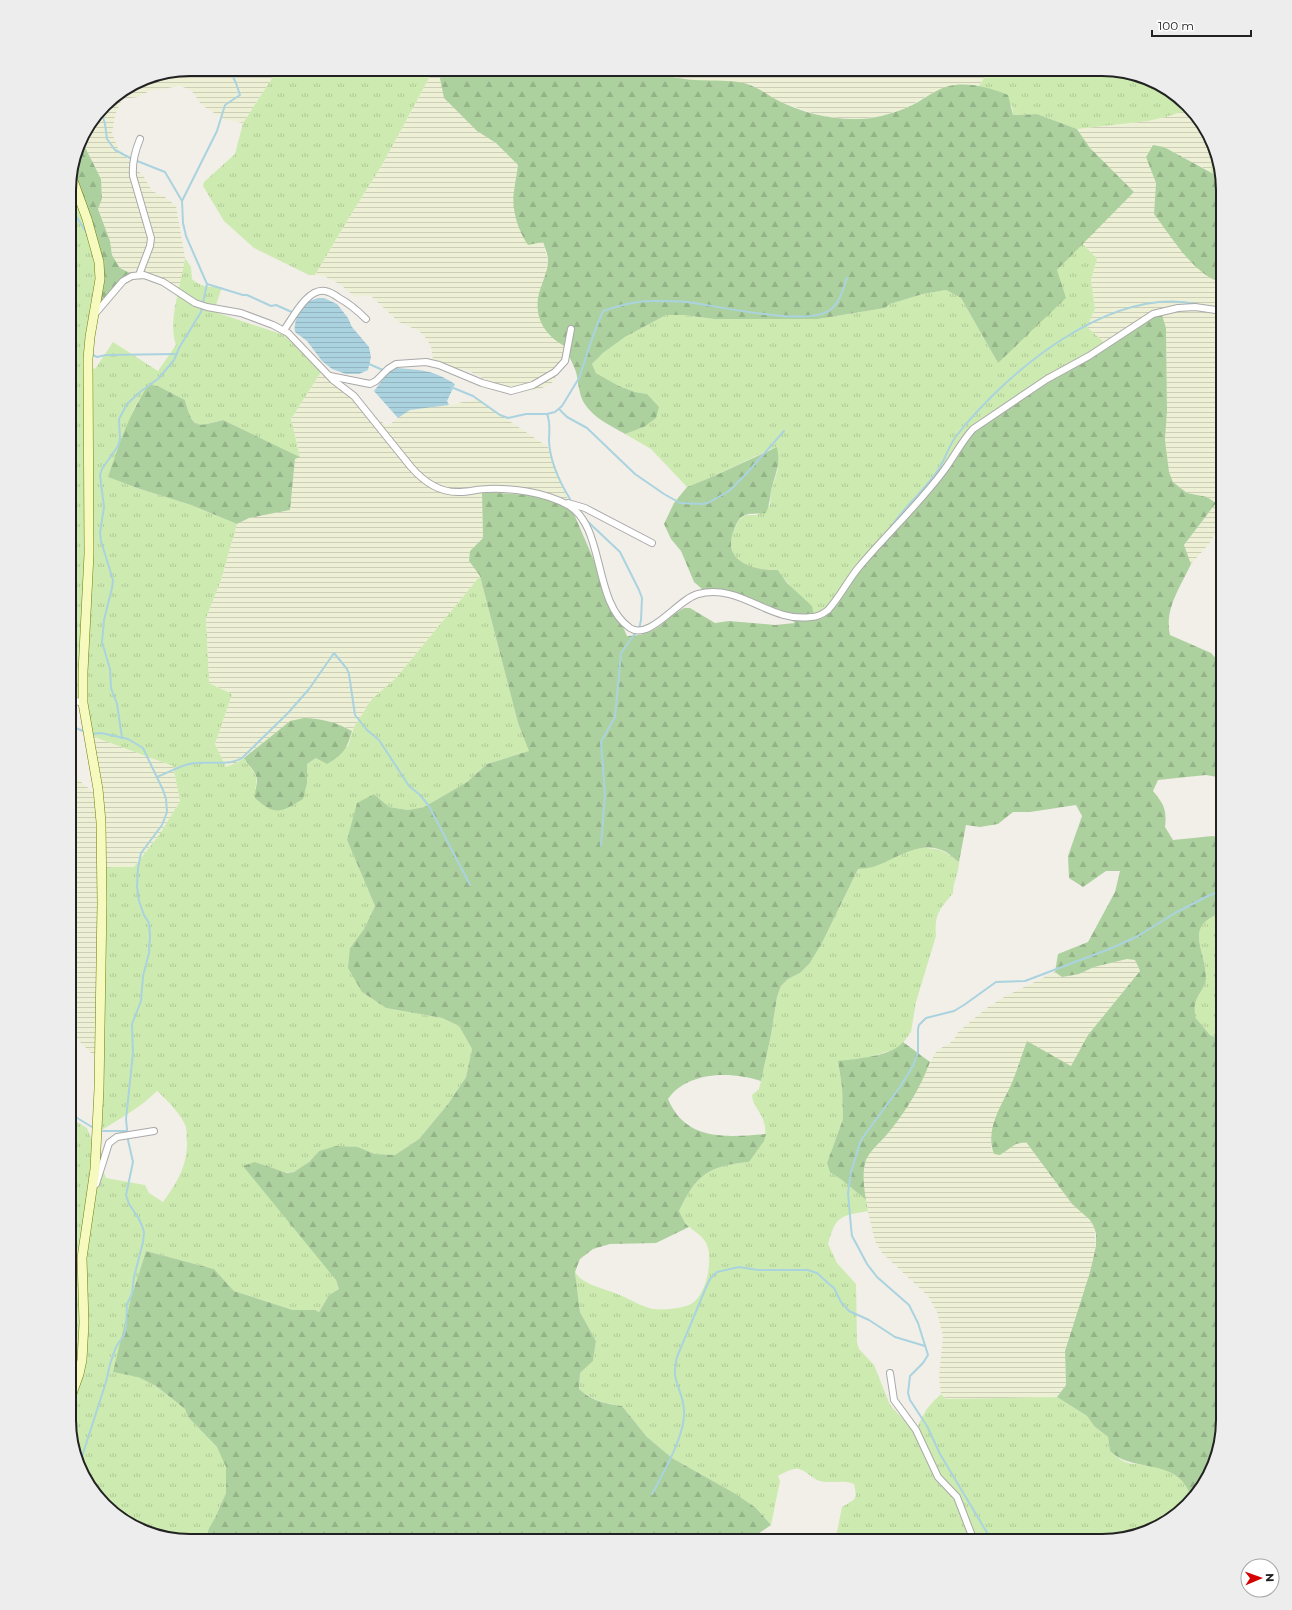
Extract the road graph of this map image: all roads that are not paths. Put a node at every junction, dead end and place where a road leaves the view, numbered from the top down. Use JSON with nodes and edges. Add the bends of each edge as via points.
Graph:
{"nodes":[{"id":1,"x":140,"y":139,"type":"dead end"},
{"id":2,"x":76,"y":189,"type":"edge"},
{"id":3,"x":139,"y":275,"type":"junction"},
{"id":4,"x":1216,"y":310,"type":"edge"},
{"id":5,"x":93,"y":316,"type":"junction"},
{"id":6,"x":366,"y":319,"type":"dead end"},
{"id":7,"x":571,"y":329,"type":"dead end"},
{"id":8,"x":284,"y":330,"type":"junction"},
{"id":9,"x":328,"y":376,"type":"junction"},
{"id":10,"x":558,"y":501,"type":"junction"},
{"id":11,"x":652,"y":543,"type":"dead end"},
{"id":12,"x":76,"y":700,"type":"edge"},
{"id":13,"x":83,"y":702,"type":"junction"},
{"id":14,"x":154,"y":1131,"type":"dead end"},
{"id":15,"x":92,"y":1193,"type":"junction"},
{"id":16,"x":890,"y":1373,"type":"dead end"},
{"id":17,"x":76,"y":1382,"type":"edge"},
{"id":18,"x":971,"y":1534,"type":"edge"}],
"edges":[{"from":1,"to":3,"type":"street","via":[[132,167],[150,246]]},
{"from":2,"to":5,"type":"main road","via":[[98,262],[100,285]]},
{"from":3,"to":5,"type":"street","via":[[123,281]]},
{"from":3,"to":8,"type":"street","via":[[163,282],[195,303],[251,316]]},
{"from":4,"to":10,"type":"street","via":[[1178,308],[1153,314],[1089,356],[1047,379],[973,430],[905,518],[859,567],[826,611],[817,616],[788,617],[737,595],[702,593],[689,597],[649,628],[635,630],[625,623],[611,604],[585,524],[574,509]]},
{"from":5,"to":13,"type":"main road","via":[[88,381],[89,554]]},
{"from":6,"to":8,"type":"street","via":[[351,304],[328,292],[319,291],[304,301]]},
{"from":7,"to":9,"type":"street","via":[[565,361],[555,372],[533,385],[511,391],[426,362],[396,364],[370,384]]},
{"from":8,"to":9,"type":"street"},
{"from":9,"to":10,"type":"street","via":[[354,396],[411,467],[421,478],[434,486],[453,492],[487,489],[526,491]]},
{"from":10,"to":11,"type":"street","via":[[585,508]]},
{"from":12,"to":13,"type":"street"},
{"from":13,"to":15,"type":"main road","via":[[101,822],[99,1089]]},
{"from":14,"to":15,"type":"street","via":[[117,1137],[109,1143]]},
{"from":15,"to":17,"type":"main road","via":[[83,1243],[84,1342]]},
{"from":16,"to":18,"type":"street","via":[[894,1400],[916,1430],[938,1477],[957,1497]]}]}
